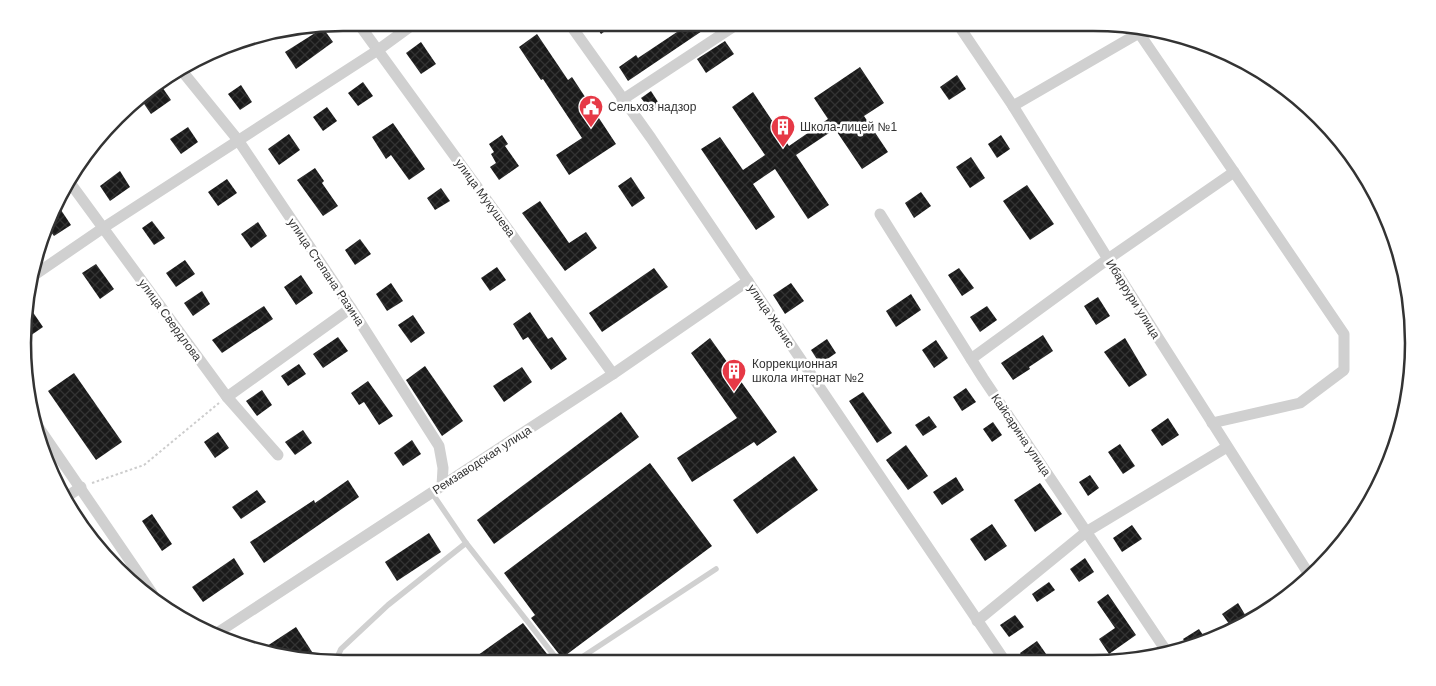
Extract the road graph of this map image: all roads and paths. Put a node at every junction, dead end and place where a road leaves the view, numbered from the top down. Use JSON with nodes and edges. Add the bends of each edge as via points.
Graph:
{"nodes":[{"id":1,"x":364,"y":31,"type":"edge"},
{"id":2,"x":403,"y":31,"type":"edge"},
{"id":3,"x":575,"y":31,"type":"edge"},
{"id":4,"x":725,"y":31,"type":"edge"},
{"id":5,"x":963,"y":31,"type":"edge"},
{"id":6,"x":1137,"y":34,"type":"edge"},
{"id":7,"x":1140,"y":35,"type":"edge"},
{"id":8,"x":378,"y":50,"type":"junction"},
{"id":9,"x":185,"y":74,"type":"edge"},
{"id":10,"x":622,"y":100,"type":"junction"},
{"id":11,"x":1013,"y":106,"type":"junction"},
{"id":12,"x":238,"y":140,"type":"junction"},
{"id":13,"x":1234,"y":172,"type":"junction"},
{"id":14,"x":73,"y":187,"type":"edge"},
{"id":15,"x":880,"y":214,"type":"dead end"},
{"id":16,"x":103,"y":228,"type":"junction"},
{"id":17,"x":1108,"y":259,"type":"junction"},
{"id":18,"x":40,"y":271,"type":"edge"},
{"id":19,"x":748,"y":282,"type":"junction"},
{"id":20,"x":351,"y":308,"type":"junction"},
{"id":21,"x":971,"y":359,"type":"junction"},
{"id":22,"x":613,"y":374,"type":"junction"},
{"id":23,"x":227,"y":397,"type":"junction"},
{"id":24,"x":1212,"y":423,"type":"junction"},
{"id":25,"x":46,"y":437,"type":"edge"},
{"id":26,"x":1227,"y":447,"type":"junction"},
{"id":27,"x":278,"y":455,"type":"dead end"},
{"id":28,"x":442,"y":486,"type":"junction"},
{"id":29,"x":81,"y":487,"type":"junction"},
{"id":30,"x":432,"y":493,"type":"junction"},
{"id":31,"x":70,"y":494,"type":"edge"},
{"id":32,"x":1086,"y":532,"type":"junction"},
{"id":33,"x":466,"y":542,"type":"junction"},
{"id":34,"x":716,"y":569,"type":"dead end"},
{"id":35,"x":1306,"y":570,"type":"edge"},
{"id":36,"x":146,"y":585,"type":"edge"},
{"id":37,"x":977,"y":622,"type":"junction"},
{"id":38,"x":222,"y":630,"type":"edge"},
{"id":39,"x":1163,"y":647,"type":"edge"},
{"id":40,"x":339,"y":655,"type":"edge"},
{"id":41,"x":554,"y":655,"type":"edge"},
{"id":42,"x":585,"y":655,"type":"edge"},
{"id":43,"x":1001,"y":655,"type":"edge"}],
"edges":[{"from":1,"to":8,"type":"street","name":"улица Мукушева"},
{"from":2,"to":8,"type":"street"},
{"from":3,"to":10,"type":"street","name":"улица Женис"},
{"from":4,"to":10,"type":"street"},
{"from":5,"to":11,"type":"street","name":"Ибаррури улица"},
{"from":6,"to":11,"type":"street"},
{"from":7,"to":13,"type":"street"},
{"from":8,"to":12,"type":"street"},
{"from":8,"to":22,"type":"street","name":"улица Мукушева"},
{"from":9,"to":12,"type":"street","name":"улица Степана Разина"},
{"from":10,"to":19,"type":"street","name":"улица Женис"},
{"from":11,"to":17,"type":"street","name":"Ибаррури улица"},
{"from":12,"to":16,"type":"street"},
{"from":12,"to":20,"type":"street","name":"улица Степана Разина"},
{"from":13,"to":17,"type":"street"},
{"from":13,"to":24,"type":"street","via":[[1344,334],[1344,370],[1300,403]]},
{"from":14,"to":16,"type":"street","name":"улица Свердлова"},
{"from":15,"to":21,"type":"street","name":"Кайсарина улица"},
{"from":16,"to":18,"type":"street"},
{"from":16,"to":23,"type":"street","name":"улица Свердлова"},
{"from":17,"to":21,"type":"street"},
{"from":17,"to":24,"type":"street","name":"Ибаррури улица"},
{"from":19,"to":22,"type":"street","name":"Ремзаводская улица"},
{"from":19,"to":37,"type":"street","name":"улица Женис"},
{"from":20,"to":23,"type":"street"},
{"from":20,"to":28,"type":"street","name":"улица Степана Разина","via":[[439,446]]},
{"from":21,"to":32,"type":"street","name":"Кайсарина улица"},
{"from":22,"to":28,"type":"street","name":"Ремзаводская улица"},
{"from":23,"to":27,"type":"street","name":"улица Свердлова"},
{"from":23,"to":29,"type":"path","via":[[144,466]]},
{"from":24,"to":26,"type":"street","name":"Ибаррури улица"},
{"from":25,"to":29,"type":"street"},
{"from":26,"to":32,"type":"street"},
{"from":26,"to":35,"type":"street","name":"Ибаррури улица"},
{"from":28,"to":30,"type":"street","name":"Ремзаводская улица"},
{"from":29,"to":31,"type":"street"},
{"from":29,"to":36,"type":"street"},
{"from":30,"to":33,"type":"lane"},
{"from":30,"to":38,"type":"street","name":"Ремзаводская улица"},
{"from":32,"to":37,"type":"street"},
{"from":32,"to":39,"type":"street","name":"Кайсарина улица"},
{"from":33,"to":40,"type":"lane","via":[[388,605]]},
{"from":33,"to":41,"type":"lane"},
{"from":34,"to":42,"type":"lane"},
{"from":37,"to":43,"type":"street","name":"улица Женис"}]}
